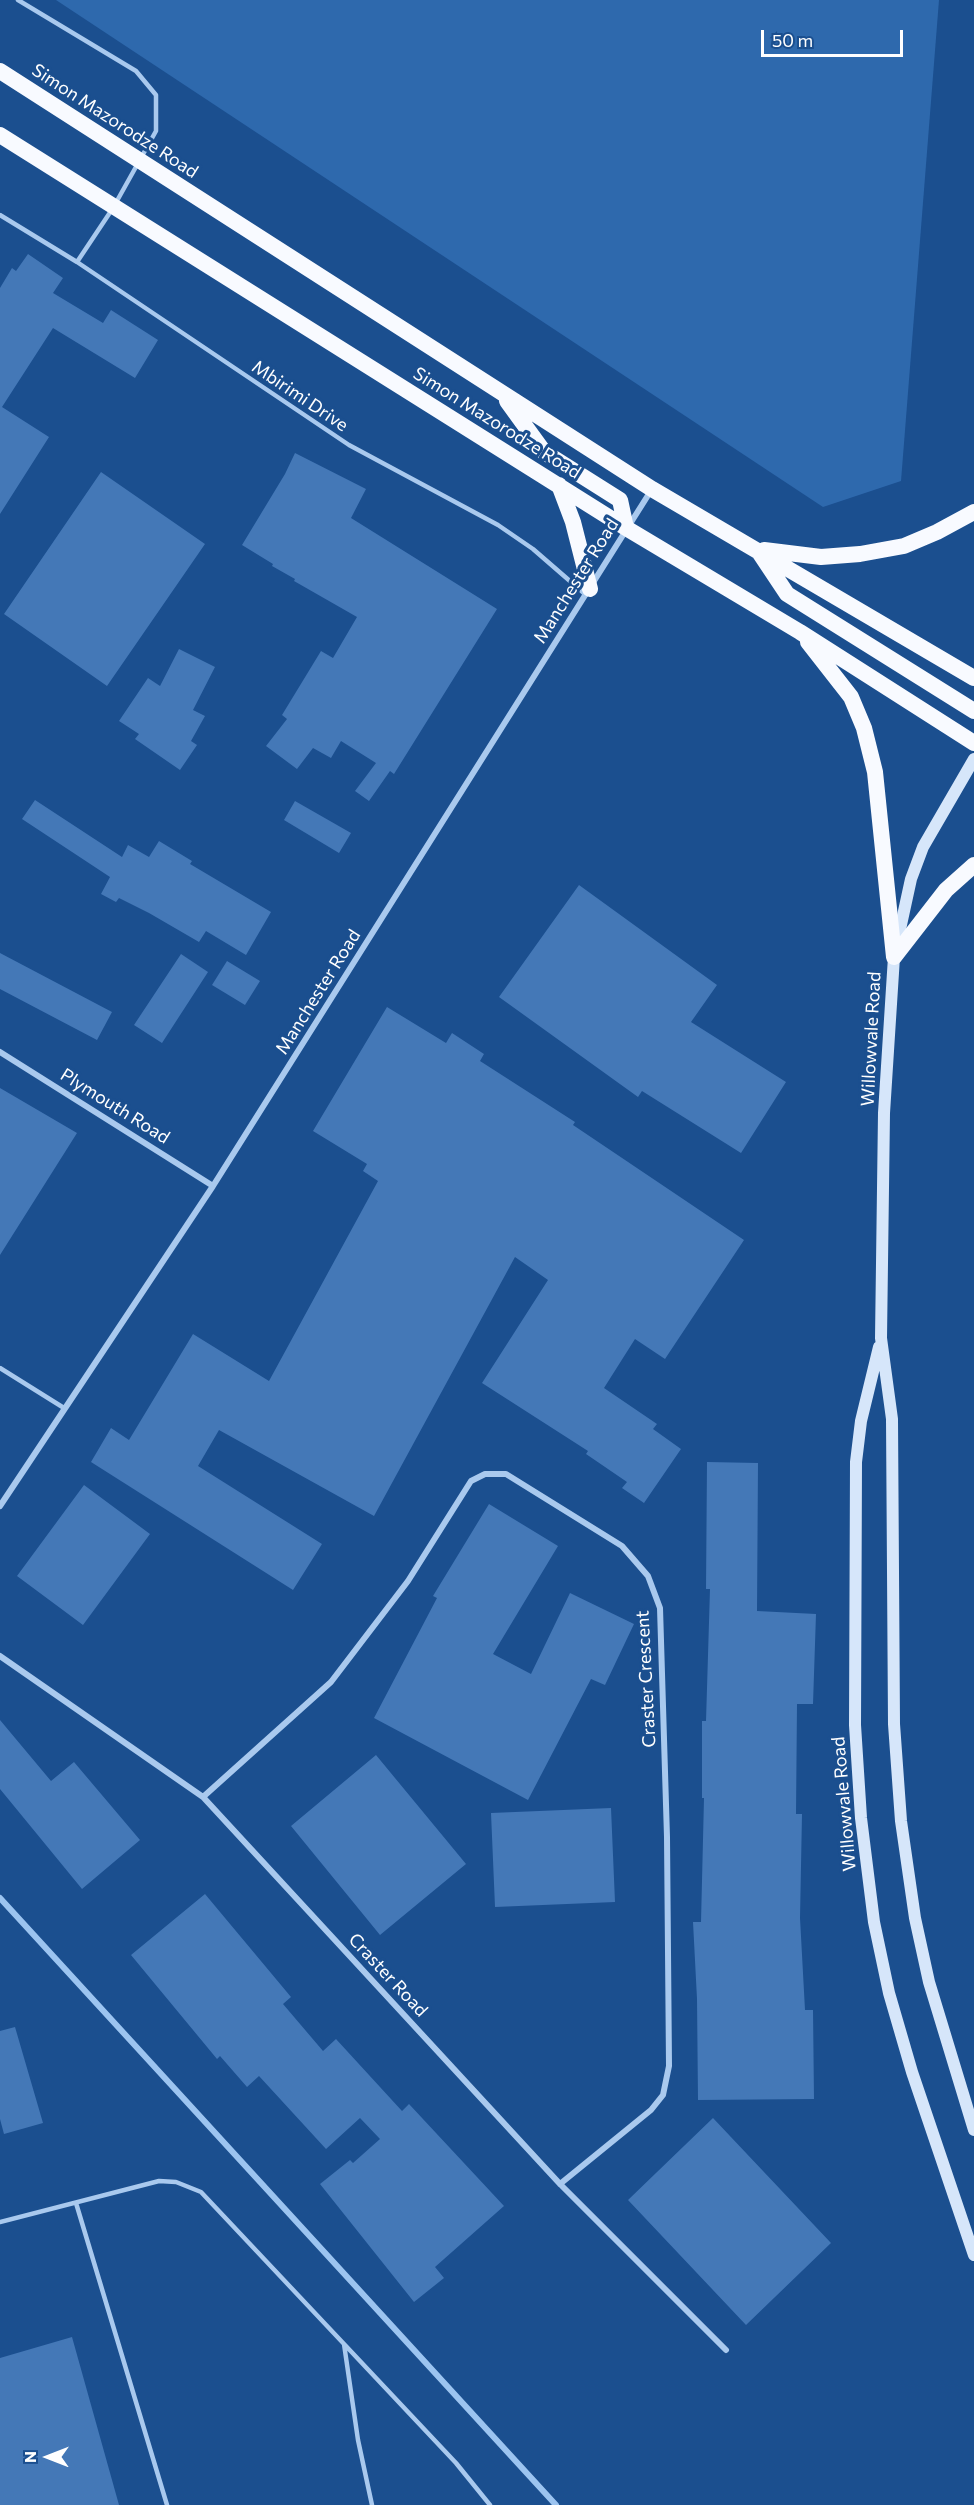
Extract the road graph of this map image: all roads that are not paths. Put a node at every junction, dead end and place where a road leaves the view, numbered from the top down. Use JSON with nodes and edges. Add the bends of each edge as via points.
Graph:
{"nodes":[{"id":1,"x":18,"y":0,"type":"edge"},
{"id":2,"x":0,"y":71,"type":"edge"},
{"id":3,"x":0,"y":135,"type":"edge"},
{"id":4,"x":138,"y":159,"type":"junction"},
{"id":5,"x":113,"y":208,"type":"junction"},
{"id":6,"x":0,"y":215,"type":"edge"},
{"id":7,"x":76,"y":262,"type":"junction"},
{"id":8,"x":502,"y":393,"type":"junction"},
{"id":9,"x":559,"y":485,"type":"junction"},
{"id":10,"x":652,"y":489,"type":"junction"},
{"id":11,"x":974,"y":512,"type":"edge"},
{"id":12,"x":626,"y":528,"type":"junction"},
{"id":13,"x":757,"y":549,"type":"junction"},
{"id":14,"x":588,"y":592,"type":"junction"},
{"id":15,"x":800,"y":632,"type":"junction"},
{"id":16,"x":974,"y":678,"type":"edge"},
{"id":17,"x":974,"y":711,"type":"edge"},
{"id":18,"x":974,"y":743,"type":"edge"},
{"id":19,"x":974,"y":759,"type":"edge"},
{"id":20,"x":974,"y":865,"type":"edge"},
{"id":21,"x":894,"y":957,"type":"junction"},
{"id":22,"x":0,"y":1052,"type":"edge"},
{"id":23,"x":213,"y":1186,"type":"junction"},
{"id":24,"x":881,"y":1338,"type":"junction"},
{"id":25,"x":0,"y":1368,"type":"edge"},
{"id":26,"x":64,"y":1408,"type":"junction"},
{"id":27,"x":0,"y":1506,"type":"edge"},
{"id":28,"x":0,"y":1656,"type":"edge"},
{"id":29,"x":203,"y":1797,"type":"junction"},
{"id":30,"x":974,"y":2130,"type":"edge"},
{"id":31,"x":560,"y":2184,"type":"junction"},
{"id":32,"x":76,"y":2204,"type":"junction"},
{"id":33,"x":0,"y":2222,"type":"edge"},
{"id":34,"x":974,"y":2255,"type":"edge"},
{"id":35,"x":345,"y":2344,"type":"junction"},
{"id":36,"x":726,"y":2350,"type":"dead end"},
{"id":37,"x":167,"y":2505,"type":"edge"},
{"id":38,"x":372,"y":2505,"type":"edge"},
{"id":39,"x":490,"y":2505,"type":"edge"}],
"edges":[{"from":1,"to":4,"type":"lane","via":[[136,71],[156,95],[156,131]]},
{"from":2,"to":4,"type":"highway","name":"Simon Mazorodze Road"},
{"from":3,"to":5,"type":"highway","name":"Simon Mazorodze Road"},
{"from":4,"to":5,"type":"lane"},
{"from":4,"to":8,"type":"highway","name":"Simon Mazorodze Road"},
{"from":5,"to":7,"type":"lane"},
{"from":5,"to":9,"type":"highway","name":"Simon Mazorodze Road"},
{"from":6,"to":7,"type":"lane","name":"Mbirimi Drive"},
{"from":7,"to":14,"type":"lane","name":"Mbirimi Drive","via":[[349,445],[498,525]]},
{"from":8,"to":10,"type":"highway","name":"Simon Mazorodze Road"},
{"from":8,"to":12,"type":"highway","via":[[544,452],[620,500]]},
{"from":9,"to":12,"type":"highway","name":"Simon Mazorodze Road"},
{"from":9,"to":14,"type":"highway","via":[[573,522]]},
{"from":10,"to":12,"type":"street","name":"Manchester Road"},
{"from":10,"to":13,"type":"highway","name":"Simon Mazorodze Road"},
{"from":11,"to":13,"type":"highway","via":[[904,546],[860,554],[821,557]]},
{"from":12,"to":14,"type":"street","name":"Manchester Road"},
{"from":12,"to":15,"type":"highway","name":"Simon Mazorodze Road"},
{"from":13,"to":16,"type":"highway","name":"Simon Mazorodze Road"},
{"from":13,"to":17,"type":"highway","via":[[787,594]]},
{"from":14,"to":23,"type":"street","name":"Manchester Road"},
{"from":15,"to":18,"type":"highway","name":"Simon Mazorodze Road"},
{"from":15,"to":21,"type":"highway","via":[[851,697],[864,728],[875,772]]},
{"from":19,"to":21,"type":"main road","name":"Willowvale Road","via":[[923,847],[911,879]]},
{"from":20,"to":21,"type":"highway","via":[[946,890]]},
{"from":21,"to":24,"type":"main road","name":"Willowvale Road","via":[[884,1113]]},
{"from":22,"to":23,"type":"street","name":"Plymouth Road"},
{"from":23,"to":26,"type":"street","name":"Manchester Road"},
{"from":24,"to":30,"type":"main road","name":"Willowvale Road","via":[[892,1419],[894,1724],[901,1821],[929,1982]]},
{"from":24,"to":34,"type":"main road","name":"Willowvale Road","via":[[861,1421],[856,1462],[855,1725],[861,1818],[874,1922],[889,1993]]},
{"from":25,"to":26,"type":"lane"},
{"from":26,"to":27,"type":"street","name":"Manchester Road"},
{"from":28,"to":29,"type":"street","name":"Craster Road"},
{"from":29,"to":31,"type":"street","name":"Craster Road"},
{"from":29,"to":31,"type":"street","name":"Craster Crescent","via":[[331,1683],[408,1581],[471,1480],[485,1474],[506,1474],[622,1546],[648,1576],[660,1608],[669,2066],[663,2095],[651,2110]]},
{"from":31,"to":36,"type":"street","name":"Craster Road"},
{"from":32,"to":33,"type":"lane"},
{"from":32,"to":35,"type":"lane","via":[[159,2181],[176,2182],[201,2192]]},
{"from":32,"to":37,"type":"lane"},
{"from":35,"to":38,"type":"lane","via":[[358,2440]]},
{"from":35,"to":39,"type":"lane"}]}
